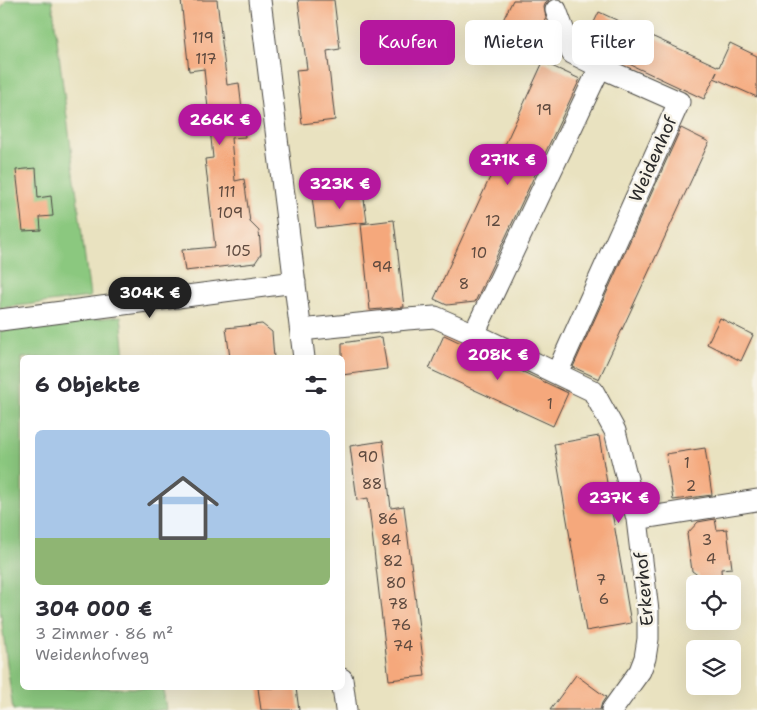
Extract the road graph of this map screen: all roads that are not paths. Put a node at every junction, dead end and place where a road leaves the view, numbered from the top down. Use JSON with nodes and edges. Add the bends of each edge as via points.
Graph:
{"nodes":[{"id":1,"x":260,"y":0,"type":"edge"},
{"id":2,"x":556,"y":10,"type":"dead end"},
{"id":3,"x":600,"y":67,"type":"junction"},
{"id":4,"x":295,"y":282,"type":"junction"},
{"id":5,"x":0,"y":320,"type":"edge"},
{"id":6,"x":301,"y":330,"type":"junction"},
{"id":7,"x":474,"y":334,"type":"junction"},
{"id":8,"x":304,"y":355,"type":"edge"},
{"id":9,"x":557,"y":373,"type":"junction"},
{"id":10,"x":757,"y":500,"type":"edge"},
{"id":11,"x":637,"y":519,"type":"junction"},
{"id":12,"x":343,"y":690,"type":"edge"},
{"id":13,"x":346,"y":710,"type":"edge"},
{"id":14,"x":612,"y":710,"type":"edge"}],
"edges":[{"from":1,"to":4,"type":"street"},
{"from":2,"to":3,"type":"street","via":[[572,53]]},
{"from":3,"to":7,"type":"street"},
{"from":3,"to":9,"type":"street","name":"Weidenhof","via":[[679,102]]},
{"from":4,"to":5,"type":"street"},
{"from":4,"to":6,"type":"street"},
{"from":6,"to":7,"type":"street","via":[[435,317]]},
{"from":6,"to":8,"type":"street"},
{"from":7,"to":9,"type":"street"},
{"from":9,"to":11,"type":"street","name":"Erkerhof","via":[[594,391],[616,431]]},
{"from":10,"to":11,"type":"street"},
{"from":11,"to":14,"type":"street","name":"Erkerhof","via":[[648,611],[648,639],[640,671]]},
{"from":12,"to":13,"type":"street"}]}
